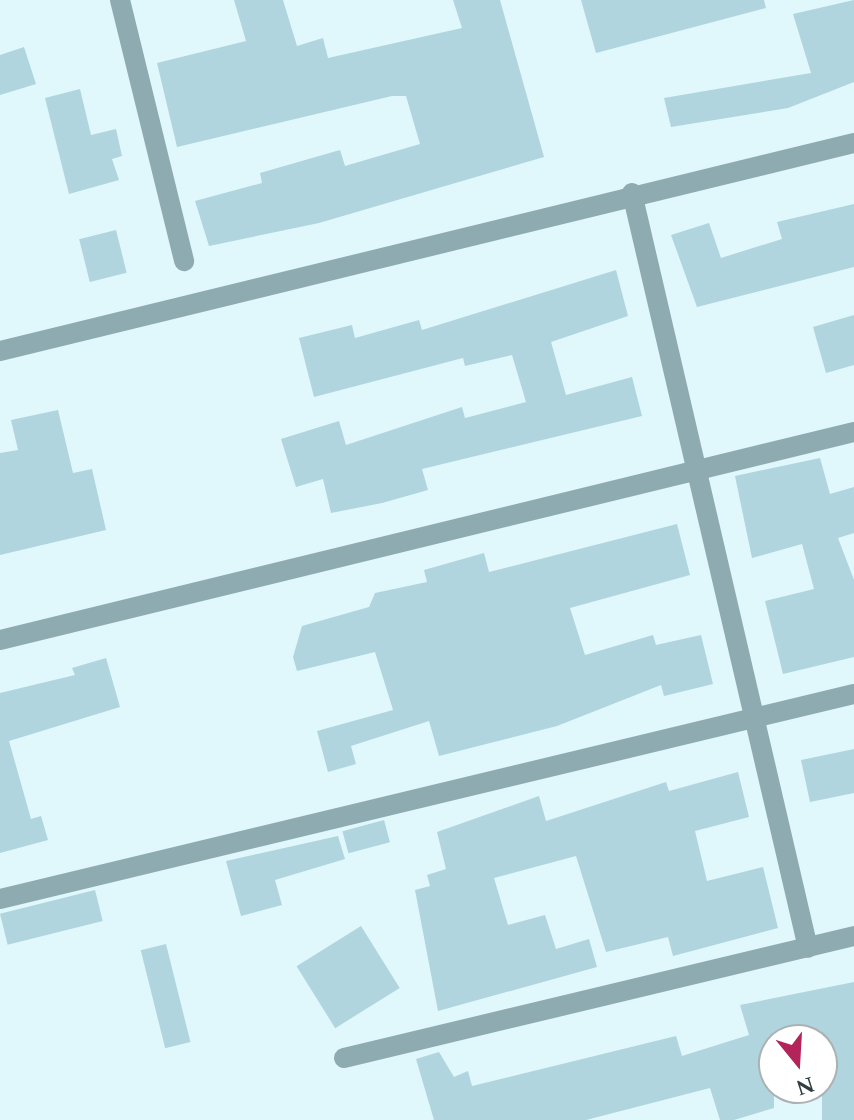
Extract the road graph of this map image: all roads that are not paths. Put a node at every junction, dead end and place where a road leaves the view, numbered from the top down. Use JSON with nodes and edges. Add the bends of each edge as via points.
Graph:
{"nodes":[{"id":1,"x":120,"y":0,"type":"edge"},
{"id":2,"x":854,"y":143,"type":"edge"},
{"id":3,"x":632,"y":193,"type":"junction"},
{"id":4,"x":184,"y":261,"type":"dead end"},
{"id":5,"x":0,"y":351,"type":"edge"},
{"id":6,"x":854,"y":432,"type":"edge"},
{"id":7,"x":693,"y":471,"type":"junction"},
{"id":8,"x":0,"y":640,"type":"edge"},
{"id":9,"x":854,"y":694,"type":"edge"},
{"id":10,"x":753,"y":720,"type":"junction"},
{"id":11,"x":0,"y":899,"type":"edge"},
{"id":12,"x":854,"y":936,"type":"edge"},
{"id":13,"x":808,"y":948,"type":"junction"},
{"id":14,"x":344,"y":1058,"type":"dead end"}],
"edges":[{"from":1,"to":4,"type":"street"},
{"from":2,"to":3,"type":"street"},
{"from":3,"to":5,"type":"street"},
{"from":3,"to":7,"type":"street"},
{"from":6,"to":7,"type":"street"},
{"from":7,"to":8,"type":"street"},
{"from":7,"to":10,"type":"street"},
{"from":9,"to":10,"type":"street"},
{"from":10,"to":11,"type":"street"},
{"from":10,"to":13,"type":"street"},
{"from":12,"to":13,"type":"street"},
{"from":13,"to":14,"type":"street"}]}
